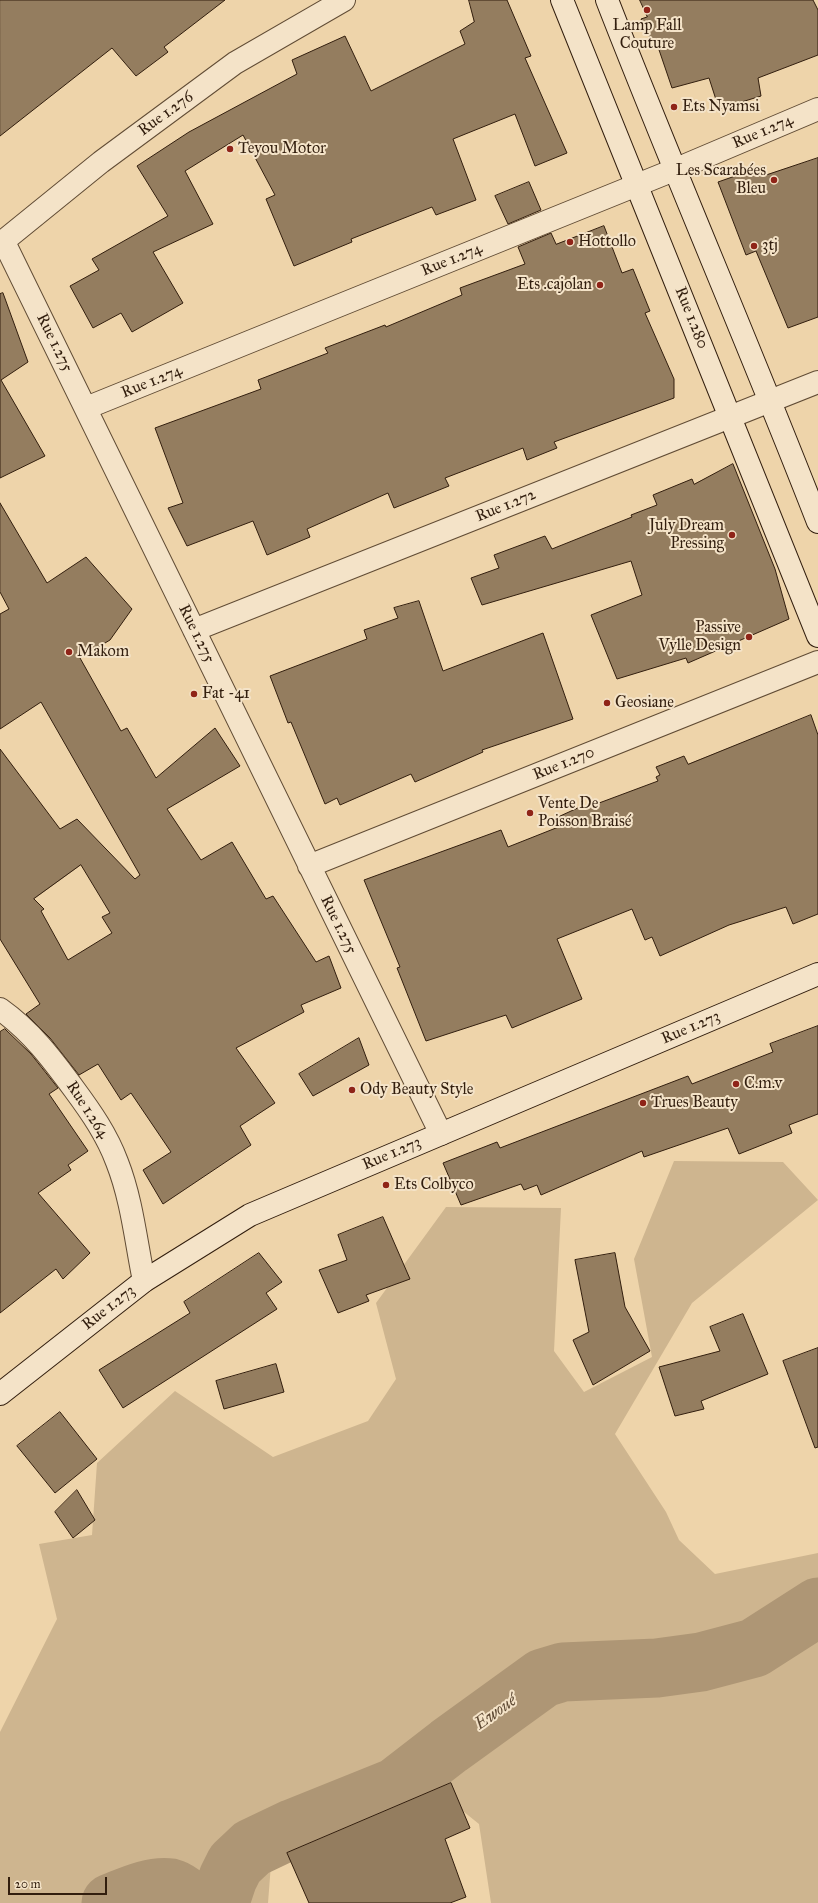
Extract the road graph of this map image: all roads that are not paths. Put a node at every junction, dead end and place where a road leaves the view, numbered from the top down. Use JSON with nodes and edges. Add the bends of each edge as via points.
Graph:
{"nodes":[{"id":1,"x":344,"y":0,"type":"edge"},
{"id":2,"x":562,"y":0,"type":"edge"},
{"id":3,"x":606,"y":0,"type":"edge"},
{"id":4,"x":818,"y":109,"type":"edge"},
{"id":5,"x":674,"y":170,"type":"junction"},
{"id":6,"x":637,"y":185,"type":"junction"},
{"id":7,"x":2,"y":243,"type":"edge"},
{"id":8,"x":818,"y":382,"type":"edge"},
{"id":9,"x":771,"y":401,"type":"junction"},
{"id":10,"x":86,"y":408,"type":"junction"},
{"id":11,"x":731,"y":417,"type":"junction"},
{"id":12,"x":818,"y":522,"type":"edge"},
{"id":13,"x":194,"y":630,"type":"junction"},
{"id":14,"x":818,"y":636,"type":"edge"},
{"id":15,"x":818,"y":662,"type":"edge"},
{"id":16,"x":310,"y":866,"type":"junction"},
{"id":17,"x":818,"y":974,"type":"edge"},
{"id":18,"x":0,"y":1009,"type":"edge"},
{"id":19,"x":441,"y":1134,"type":"junction"},
{"id":20,"x":144,"y":1281,"type":"junction"},
{"id":21,"x":0,"y":1394,"type":"edge"}],
"edges":[{"from":1,"to":7,"type":"street","name":"Rue 1.276","via":[[234,63],[101,162]]},
{"from":2,"to":6,"type":"street","name":"Rue 1.280"},
{"from":3,"to":5,"type":"street"},
{"from":4,"to":5,"type":"street","name":"Rue 1.274"},
{"from":5,"to":6,"type":"street","name":"Rue 1.274"},
{"from":5,"to":9,"type":"street"},
{"from":6,"to":10,"type":"street","name":"Rue 1.274"},
{"from":6,"to":11,"type":"street","name":"Rue 1.280"},
{"from":7,"to":10,"type":"street","name":"Rue 1.275"},
{"from":8,"to":9,"type":"street","name":"Rue 1.272"},
{"from":9,"to":11,"type":"street","name":"Rue 1.272"},
{"from":9,"to":12,"type":"street"},
{"from":10,"to":13,"type":"street","name":"Rue 1.275"},
{"from":11,"to":13,"type":"street","name":"Rue 1.272"},
{"from":11,"to":14,"type":"street","name":"Rue 1.280"},
{"from":13,"to":16,"type":"street","name":"Rue 1.275"},
{"from":15,"to":16,"type":"street","name":"Rue 1.270"},
{"from":16,"to":19,"type":"street","name":"Rue 1.275"},
{"from":17,"to":19,"type":"street","name":"Rue 1.273"},
{"from":18,"to":20,"type":"street","name":"Rue 1.264","via":[[42,1046],[99,1123],[119,1168]]},
{"from":19,"to":20,"type":"street","name":"Rue 1.273","via":[[250,1215]]},
{"from":20,"to":21,"type":"street","name":"Rue 1.273"}]}
